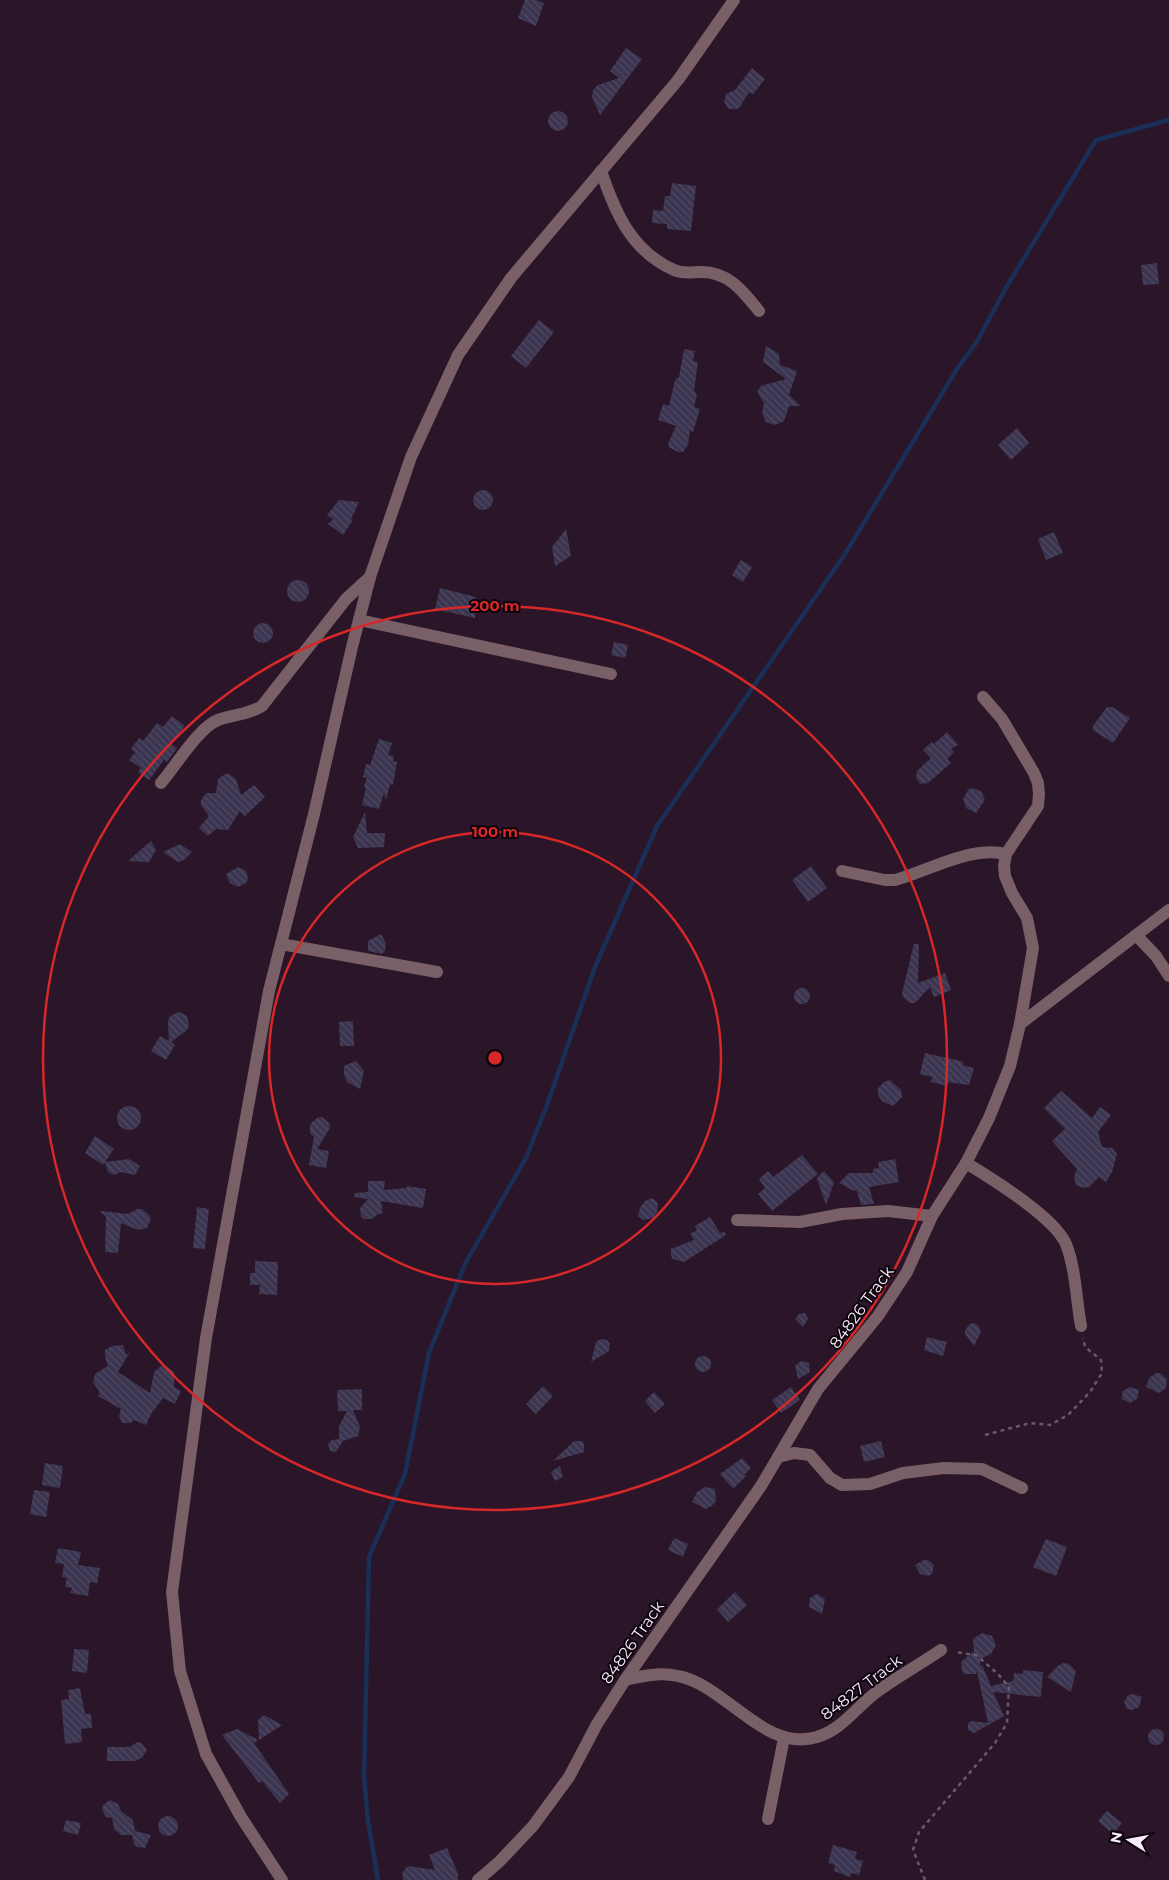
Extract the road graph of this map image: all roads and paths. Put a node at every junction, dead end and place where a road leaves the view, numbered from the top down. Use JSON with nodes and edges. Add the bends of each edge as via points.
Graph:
{"nodes":[{"id":1,"x":734,"y":0,"type":"edge"},
{"id":2,"x":601,"y":171,"type":"junction"},
{"id":3,"x":759,"y":311,"type":"dead end"},
{"id":4,"x":370,"y":577,"type":"junction"},
{"id":5,"x":359,"y":620,"type":"junction"},
{"id":6,"x":611,"y":674,"type":"dead end"},
{"id":7,"x":983,"y":697,"type":"dead end"},
{"id":8,"x":161,"y":783,"type":"dead end"},
{"id":9,"x":1006,"y":854,"type":"junction"},
{"id":10,"x":842,"y":871,"type":"dead end"},
{"id":11,"x":1169,"y":910,"type":"edge"},
{"id":12,"x":1136,"y":935,"type":"junction"},
{"id":13,"x":281,"y":944,"type":"junction"},
{"id":14,"x":437,"y":972,"type":"dead end"},
{"id":15,"x":1169,"y":976,"type":"edge"},
{"id":16,"x":1020,"y":1024,"type":"junction"},
{"id":17,"x":966,"y":1163,"type":"junction"},
{"id":18,"x":932,"y":1216,"type":"junction"},
{"id":19,"x":737,"y":1220,"type":"dead end"},
{"id":20,"x":1081,"y":1326,"type":"joint"},
{"id":21,"x":985,"y":1435,"type":"dead end"},
{"id":22,"x":778,"y":1457,"type":"junction"},
{"id":23,"x":1022,"y":1488,"type":"dead end"},
{"id":24,"x":941,"y":1650,"type":"joint"},
{"id":25,"x":625,"y":1680,"type":"junction"},
{"id":26,"x":784,"y":1738,"type":"junction"},
{"id":27,"x":768,"y":1819,"type":"dead end"},
{"id":28,"x":282,"y":1880,"type":"edge"},
{"id":29,"x":478,"y":1880,"type":"edge"},
{"id":30,"x":925,"y":1880,"type":"edge"}],
"edges":[{"from":1,"to":2,"type":"street","via":[[678,80]]},
{"from":2,"to":3,"type":"street","via":[[618,218],[630,236],[674,270],[709,272],[729,279],[740,286]]},
{"from":2,"to":4,"type":"street","via":[[511,278],[458,356],[412,457]]},
{"from":4,"to":5,"type":"street"},
{"from":4,"to":8,"type":"street","via":[[346,599],[262,706],[253,712],[218,720],[206,728]]},
{"from":5,"to":6,"type":"street"},
{"from":5,"to":13,"type":"street"},
{"from":7,"to":9,"type":"street","via":[[1002,719],[1038,783],[1038,806]]},
{"from":9,"to":10,"type":"street","via":[[992,851],[975,854],[895,880]]},
{"from":9,"to":16,"type":"street","name":"84826 Track","via":[[1004,876],[1027,918],[1032,948]]},
{"from":11,"to":12,"type":"street"},
{"from":12,"to":15,"type":"street"},
{"from":12,"to":16,"type":"street"},
{"from":13,"to":14,"type":"street"},
{"from":13,"to":28,"type":"street","via":[[206,1338],[172,1592],[180,1671],[206,1754],[241,1817]]},
{"from":16,"to":17,"type":"street","name":"84826 Track","via":[[1010,1066]]},
{"from":17,"to":18,"type":"street","name":"84826 Track"},
{"from":17,"to":20,"type":"street","via":[[1056,1229],[1065,1242],[1073,1267]]},
{"from":18,"to":19,"type":"street","via":[[888,1211],[842,1214],[800,1222]]},
{"from":18,"to":22,"type":"street","name":"84826 Track","via":[[907,1272],[878,1316],[818,1389]]},
{"from":20,"to":21,"type":"path","via":[[1085,1347],[1100,1360],[1102,1373],[1090,1392],[1068,1416],[1050,1425],[1030,1423]]},
{"from":22,"to":23,"type":"street","via":[[794,1453],[810,1455],[830,1478],[842,1485],[870,1484],[903,1473],[944,1468],[982,1469]]},
{"from":22,"to":25,"type":"street","name":"84826 Track","via":[[756,1494]]},
{"from":24,"to":26,"type":"street","name":"84827 Track","via":[[884,1687],[830,1732],[810,1739]]},
{"from":24,"to":30,"type":"path","via":[[976,1655],[998,1674],[1009,1687],[1007,1723],[995,1743],[919,1832],[913,1850]]},
{"from":25,"to":26,"type":"street","name":"84827 Track","via":[[648,1675],[679,1676],[702,1685]]},
{"from":25,"to":29,"type":"street","name":"84826 Track","via":[[569,1778],[533,1826]]},
{"from":26,"to":27,"type":"street"}]}
